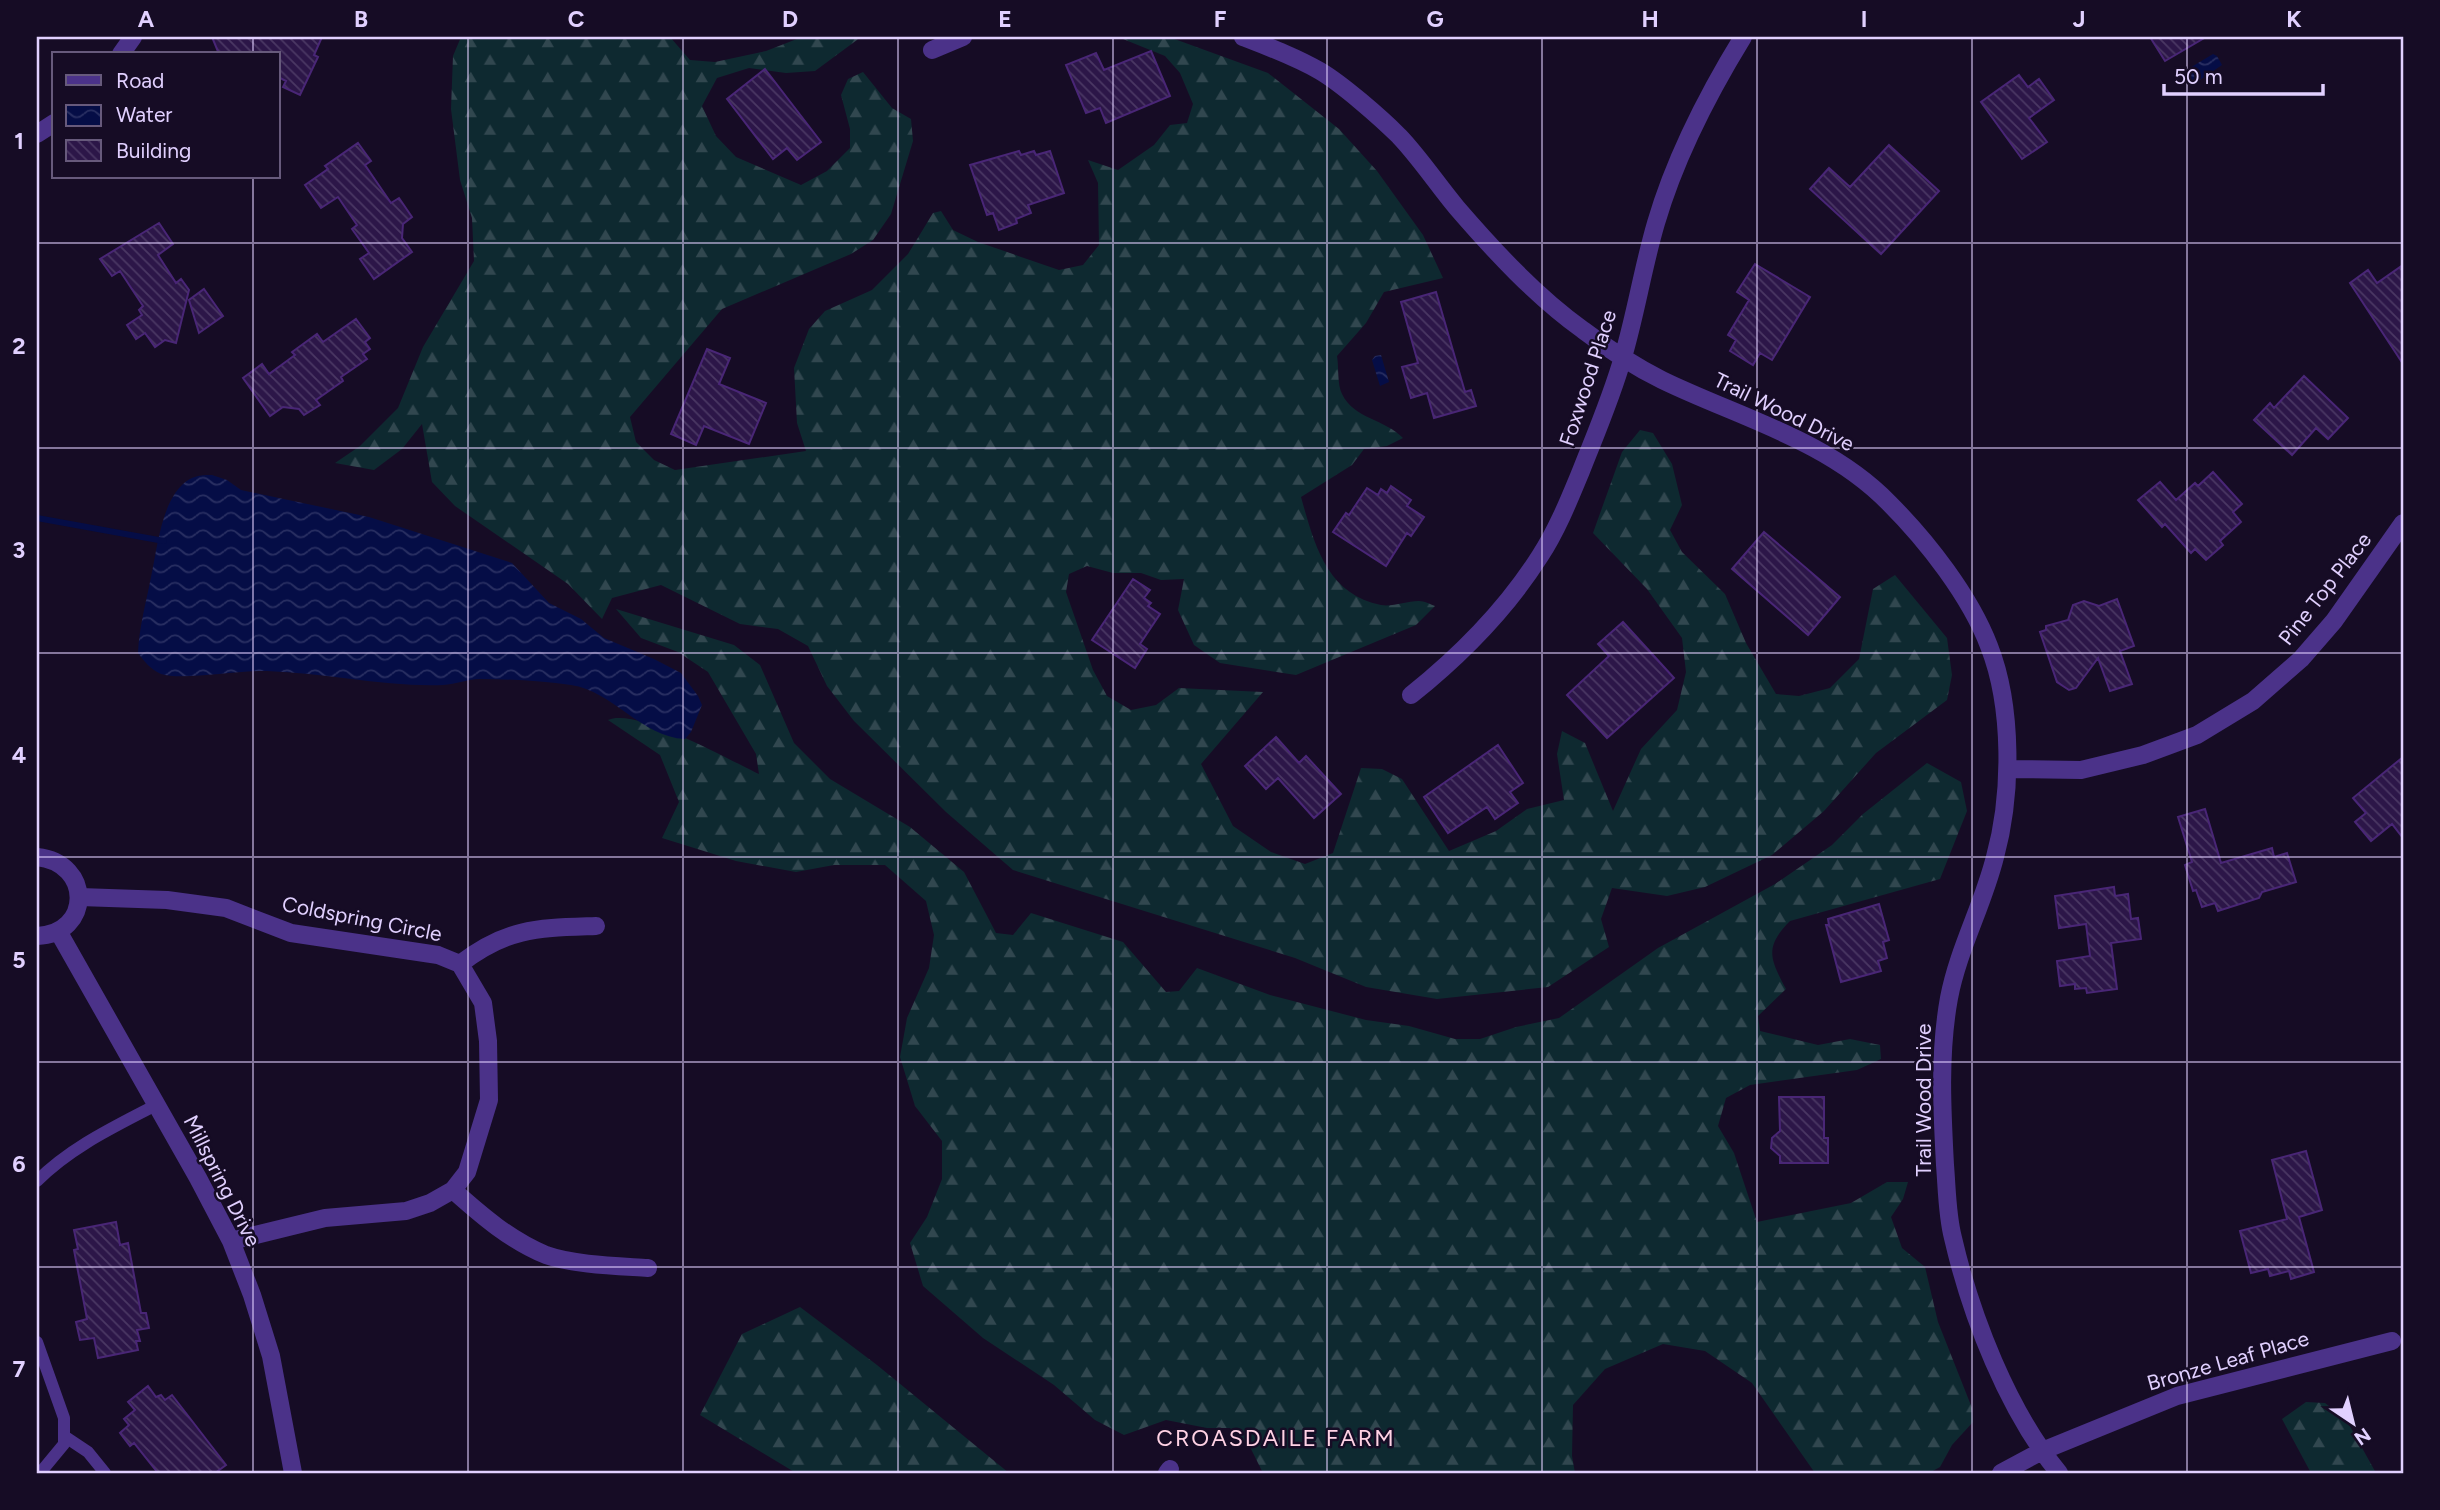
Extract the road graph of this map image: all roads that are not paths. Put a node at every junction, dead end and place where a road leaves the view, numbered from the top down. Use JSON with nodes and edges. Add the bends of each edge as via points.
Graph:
{"nodes":[{"id":1,"x":133,"y":37,"type":"edge"},
{"id":2,"x":963,"y":37,"type":"edge"},
{"id":3,"x":1243,"y":37,"type":"edge"},
{"id":4,"x":1744,"y":37,"type":"edge"},
{"id":5,"x":932,"y":50,"type":"dead end"},
{"id":6,"x":122,"y":52,"type":"edge"},
{"id":7,"x":52,"y":124,"type":"edge"},
{"id":8,"x":37,"y":134,"type":"edge"},
{"id":9,"x":1623,"y":357,"type":"junction"},
{"id":10,"x":2403,"y":523,"type":"edge"},
{"id":11,"x":1411,"y":695,"type":"dead end"},
{"id":12,"x":2008,"y":769,"type":"junction"},
{"id":13,"x":37,"y":857,"type":"edge"},
{"id":14,"x":80,"y":897,"type":"junction"},
{"id":15,"x":596,"y":926,"type":"dead end"},
{"id":16,"x":58,"y":931,"type":"junction"},
{"id":17,"x":37,"y":936,"type":"edge"},
{"id":18,"x":460,"y":964,"type":"junction"},
{"id":19,"x":156,"y":1105,"type":"junction"},
{"id":20,"x":37,"y":1181,"type":"edge"},
{"id":21,"x":453,"y":1190,"type":"junction"},
{"id":22,"x":230,"y":1241,"type":"junction"},
{"id":23,"x":648,"y":1268,"type":"dead end"},
{"id":24,"x":2392,"y":1341,"type":"dead end"},
{"id":25,"x":37,"y":1342,"type":"edge"},
{"id":26,"x":64,"y":1436,"type":"junction"},
{"id":27,"x":2042,"y":1451,"type":"junction"},
{"id":28,"x":40,"y":1473,"type":"edge"},
{"id":29,"x":105,"y":1473,"type":"edge"},
{"id":30,"x":293,"y":1473,"type":"edge"},
{"id":31,"x":2001,"y":1473,"type":"edge"},
{"id":32,"x":2059,"y":1473,"type":"edge"}],
"edges":[{"from":1,"to":6,"type":"street"},
{"from":2,"to":5,"type":"street"},
{"from":3,"to":9,"type":"street","name":"Trail Wood Drive","via":[[1321,72],[1383,121],[1532,288]]},
{"from":4,"to":9,"type":"street","name":"Foxwood Place","via":[[1684,148],[1664,200]]},
{"from":7,"to":8,"type":"street"},
{"from":9,"to":11,"type":"street","name":"Foxwood Place","via":[[1599,428],[1541,555],[1476,639]]},
{"from":9,"to":12,"type":"street","name":"Trail Wood Drive","via":[[1658,378],[1833,458],[1887,500],[1952,581],[1988,642],[2002,691]]},
{"from":10,"to":12,"type":"street","name":"Pine Top Place","via":[[2334,621],[2301,659],[2253,701],[2197,735],[2143,755],[2081,770]]},
{"from":12,"to":27,"type":"street","name":"Trail Wood Drive","via":[[1995,859],[1950,993],[1943,1056],[1943,1124],[1952,1233],[1970,1302],[1998,1369]]},
{"from":13,"to":14,"type":"street","via":[[62,864]]},
{"from":14,"to":16,"type":"street","via":[[69,923]]},
{"from":14,"to":18,"type":"street","name":"Coldspring Circle","via":[[167,900],[226,908],[291,933],[438,956]]},
{"from":15,"to":18,"type":"street","via":[[511,934]]},
{"from":16,"to":17,"type":"street"},
{"from":16,"to":19,"type":"street","name":"Millspring Drive"},
{"from":18,"to":21,"type":"street","name":"Coldspring Circle","via":[[483,1003],[489,1100],[467,1172]]},
{"from":19,"to":20,"type":"lane","via":[[57,1160]]},
{"from":19,"to":22,"type":"street","name":"Millspring Drive"},
{"from":21,"to":22,"type":"street","via":[[405,1211],[326,1218]]},
{"from":21,"to":23,"type":"street","via":[[509,1237],[549,1256]]},
{"from":22,"to":30,"type":"street","name":"Millspring Drive","via":[[271,1356]]},
{"from":24,"to":27,"type":"street","name":"Bronze Leaf Place","via":[[2178,1396]]},
{"from":25,"to":26,"type":"lane","via":[[64,1418]]},
{"from":26,"to":28,"type":"lane","via":[[64,1444]]},
{"from":26,"to":29,"type":"lane","via":[[88,1452]]},
{"from":27,"to":31,"type":"street","name":"Bronze Leaf Place"},
{"from":27,"to":32,"type":"street","name":"Trail Wood Drive"}]}
